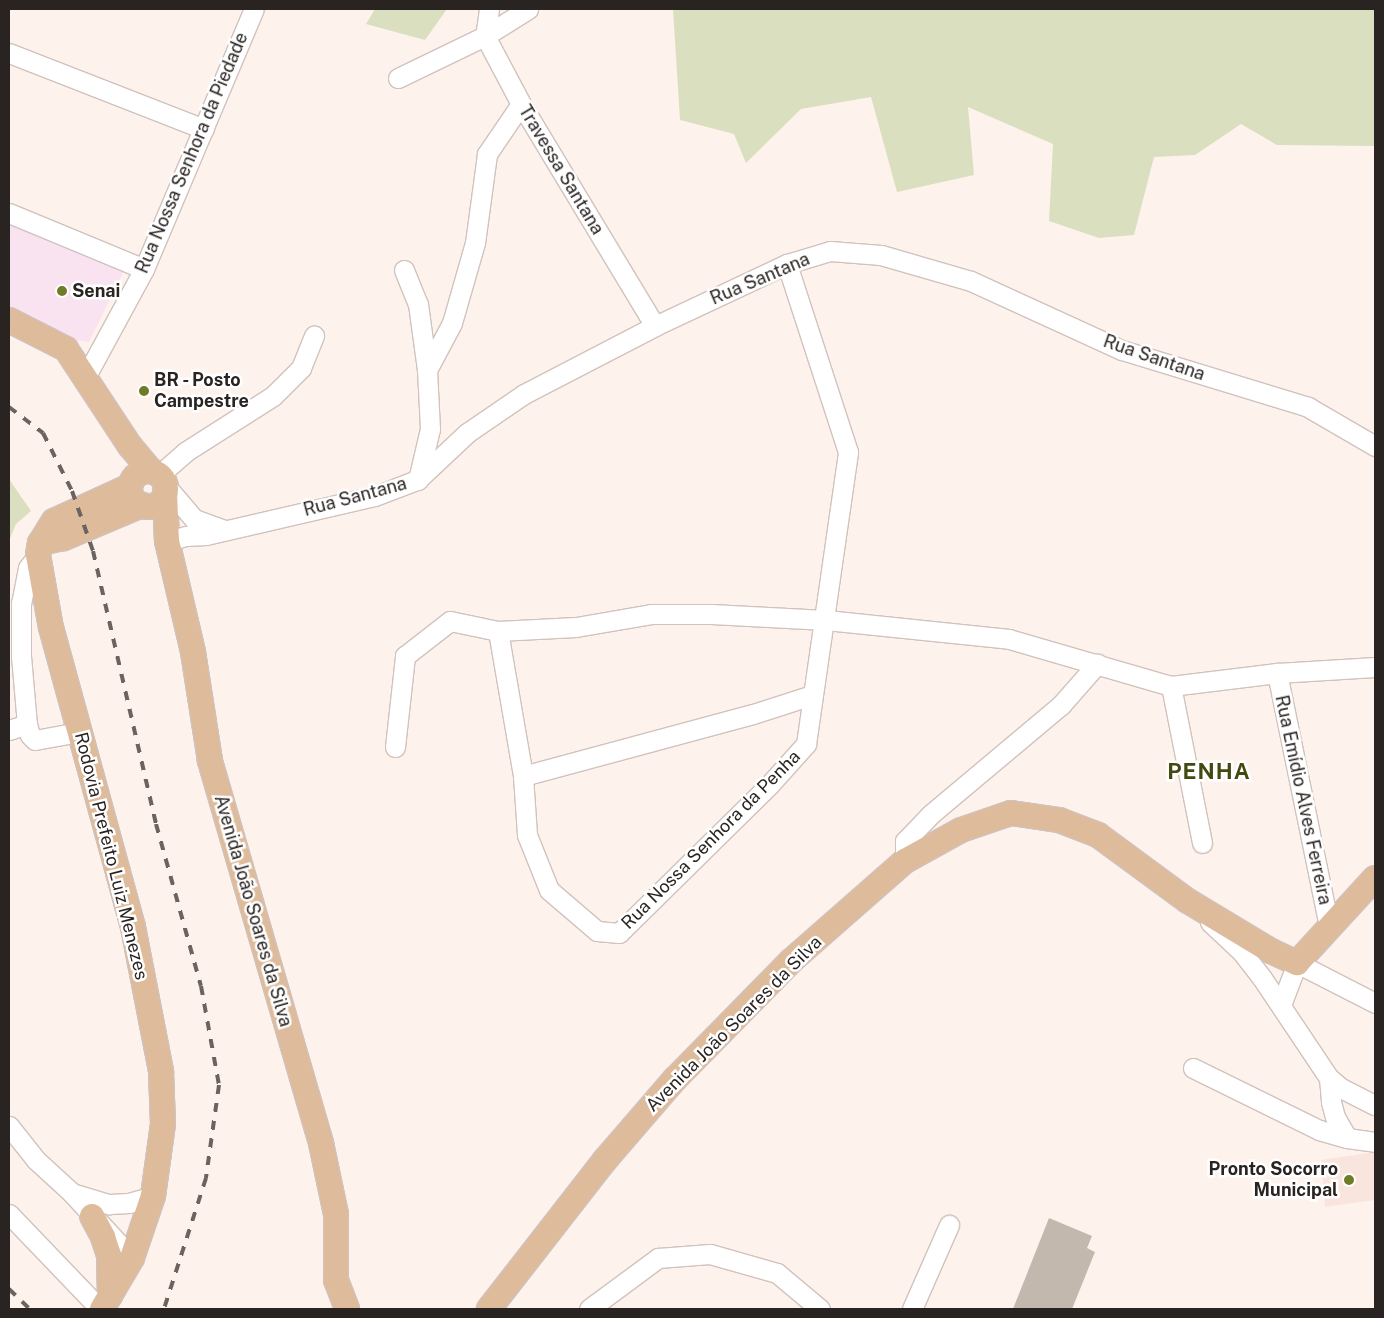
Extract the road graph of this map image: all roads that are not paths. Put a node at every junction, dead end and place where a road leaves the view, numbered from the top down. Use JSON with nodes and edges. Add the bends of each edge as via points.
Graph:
{"nodes":[{"id":1,"x":254,"y":9,"type":"edge"},
{"id":2,"x":489,"y":9,"type":"edge"},
{"id":3,"x":528,"y":9,"type":"edge"},
{"id":4,"x":485,"y":36,"type":"junction"},
{"id":5,"x":9,"y":53,"type":"edge"},
{"id":6,"x":398,"y":78,"type":"dead end"},
{"id":7,"x":520,"y":104,"type":"junction"},
{"id":8,"x":204,"y":129,"type":"junction"},
{"id":9,"x":9,"y":213,"type":"edge"},
{"id":10,"x":786,"y":264,"type":"junction"},
{"id":11,"x":144,"y":269,"type":"junction"},
{"id":12,"x":404,"y":270,"type":"dead end"},
{"id":13,"x":9,"y":320,"type":"edge"},
{"id":14,"x":655,"y":326,"type":"junction"},
{"id":15,"x":314,"y":336,"type":"dead end"},
{"id":16,"x":427,"y":370,"type":"junction"},
{"id":17,"x":86,"y":376,"type":"junction"},
{"id":18,"x":1375,"y":446,"type":"edge"},
{"id":19,"x":417,"y":480,"type":"junction"},
{"id":20,"x":150,"y":487,"type":"junction"},
{"id":21,"x":225,"y":530,"type":"junction"},
{"id":22,"x":167,"y":541,"type":"junction"},
{"id":23,"x":39,"y":549,"type":"junction"},
{"id":24,"x":826,"y":620,"type":"junction"},
{"id":25,"x":498,"y":632,"type":"junction"},
{"id":26,"x":1097,"y":664,"type":"junction"},
{"id":27,"x":1375,"y":666,"type":"edge"},
{"id":28,"x":1277,"y":673,"type":"junction"},
{"id":29,"x":1171,"y":686,"type":"junction"},
{"id":30,"x":812,"y":695,"type":"junction"},
{"id":31,"x":27,"y":724,"type":"junction"},
{"id":32,"x":9,"y":730,"type":"edge"},
{"id":33,"x":80,"y":732,"type":"junction"},
{"id":34,"x":395,"y":747,"type":"dead end"},
{"id":35,"x":523,"y":776,"type":"junction"},
{"id":36,"x":1202,"y":843,"type":"dead end"},
{"id":37,"x":906,"y":862,"type":"junction"},
{"id":38,"x":1375,"y":878,"type":"edge"},
{"id":39,"x":1188,"y":901,"type":"junction"},
{"id":40,"x":1329,"y":927,"type":"junction"},
{"id":41,"x":1298,"y":963,"type":"junction"},
{"id":42,"x":1375,"y":1003,"type":"edge"},
{"id":43,"x":1281,"y":1005,"type":"junction"},
{"id":44,"x":1193,"y":1068,"type":"dead end"},
{"id":45,"x":1329,"y":1078,"type":"junction"},
{"id":46,"x":1375,"y":1106,"type":"edge"},
{"id":47,"x":9,"y":1126,"type":"edge"},
{"id":48,"x":1347,"y":1138,"type":"junction"},
{"id":49,"x":1375,"y":1142,"type":"edge"},
{"id":50,"x":71,"y":1192,"type":"junction"},
{"id":51,"x":153,"y":1196,"type":"junction"},
{"id":52,"x":9,"y":1214,"type":"edge"},
{"id":53,"x":92,"y":1216,"type":"junction"},
{"id":54,"x":949,"y":1225,"type":"dead end"},
{"id":55,"x":132,"y":1258,"type":"junction"},
{"id":56,"x":336,"y":1280,"type":"junction"},
{"id":57,"x":104,"y":1306,"type":"edge"},
{"id":58,"x":327,"y":1309,"type":"edge"},
{"id":59,"x":346,"y":1309,"type":"edge"},
{"id":60,"x":489,"y":1309,"type":"edge"},
{"id":61,"x":589,"y":1309,"type":"edge"},
{"id":62,"x":820,"y":1309,"type":"edge"},
{"id":63,"x":912,"y":1309,"type":"edge"}],
"edges":[{"from":1,"to":8,"type":"street","name":"Rua Nossa Senhora da Piedade"},
{"from":2,"to":4,"type":"street"},
{"from":3,"to":4,"type":"street"},
{"from":4,"to":6,"type":"street"},
{"from":4,"to":7,"type":"street","name":"Travessa Santana"},
{"from":5,"to":8,"type":"street"},
{"from":7,"to":14,"type":"street","name":"Travessa Santana"},
{"from":7,"to":16,"type":"street","via":[[487,154],[476,243],[452,323]]},
{"from":8,"to":11,"type":"street","name":"Rua Nossa Senhora da Piedade"},
{"from":9,"to":11,"type":"street"},
{"from":10,"to":14,"type":"street","name":"Rua Santana"},
{"from":10,"to":18,"type":"street","name":"Rua Santana","via":[[830,251],[881,255],[970,281],[1122,350],[1308,407]]},
{"from":10,"to":24,"type":"street","name":"Rua Nossa Senhora da Penha","via":[[848,452]]},
{"from":11,"to":17,"type":"street","name":"Rua Nossa Senhora da Piedade"},
{"from":12,"to":16,"type":"street","via":[[418,304]]},
{"from":13,"to":17,"type":"main road","via":[[66,349]]},
{"from":14,"to":19,"type":"street","name":"Rua Santana","via":[[524,394],[468,433]]},
{"from":15,"to":20,"type":"street","via":[[301,368],[273,396],[185,452]]},
{"from":16,"to":19,"type":"street","via":[[430,429]]},
{"from":17,"to":20,"type":"main road","name":"Avenida João Soares da Silva","via":[[130,446]]},
{"from":19,"to":21,"type":"street","name":"Rua Santana","via":[[375,496]]},
{"from":20,"to":21,"type":"street","via":[[194,519]]},
{"from":20,"to":22,"type":"main road","name":"Avenida João Soares da Silva"},
{"from":20,"to":23,"type":"main road","via":[[64,538]]},
{"from":21,"to":22,"type":"street","name":"Rua Santana"},
{"from":22,"to":56,"type":"main road","name":"Avenida João Soares da Silva","via":[[193,652],[210,760],[321,1143],[336,1214]]},
{"from":23,"to":31,"type":"street","via":[[28,568],[21,603],[21,656]]},
{"from":23,"to":33,"type":"main road","name":"Rodovia Prefeito Luiz Menezes","via":[[51,628]]},
{"from":24,"to":25,"type":"street","via":[[651,614],[576,627]]},
{"from":24,"to":26,"type":"street","via":[[1009,639]]},
{"from":24,"to":30,"type":"street","name":"Rua Nossa Senhora da Penha"},
{"from":25,"to":34,"type":"street","via":[[450,621],[405,656]]},
{"from":25,"to":35,"type":"street","name":"Rua Nossa Senhora da Penha"},
{"from":26,"to":29,"type":"street"},
{"from":26,"to":37,"type":"street","via":[[1061,705],[931,814],[905,841]]},
{"from":27,"to":28,"type":"street"},
{"from":28,"to":29,"type":"street"},
{"from":28,"to":40,"type":"street","name":"Rua Emídio Alves Ferreira"},
{"from":29,"to":36,"type":"street"},
{"from":30,"to":35,"type":"street"},
{"from":30,"to":35,"type":"street","name":"Rua Nossa Senhora da Penha","via":[[806,744],[770,784],[619,933],[597,931],[549,890],[527,834]]},
{"from":31,"to":32,"type":"street"},
{"from":31,"to":33,"type":"street","via":[[30,735],[36,740]]},
{"from":33,"to":51,"type":"main road","name":"Rodovia Prefeito Luiz Menezes","via":[[133,927],[161,1071],[163,1124]]},
{"from":37,"to":39,"type":"main road","name":"Avenida João Soares da Silva","via":[[961,830],[1012,813],[1059,820],[1098,835]]},
{"from":37,"to":60,"type":"main road","name":"Avenida João Soares da Silva","via":[[791,962],[675,1079],[605,1160]]},
{"from":38,"to":40,"type":"main road"},
{"from":39,"to":41,"type":"main road","name":"Avenida João Soares da Silva","via":[[1270,951]]},
{"from":39,"to":43,"type":"street","via":[[1241,951]]},
{"from":40,"to":41,"type":"main road"},
{"from":41,"to":42,"type":"street","name":"Avenida João Soares da Silva"},
{"from":41,"to":43,"type":"street"},
{"from":43,"to":45,"type":"street"},
{"from":44,"to":48,"type":"street","via":[[1319,1130]]},
{"from":45,"to":46,"type":"street"},
{"from":45,"to":48,"type":"street","via":[[1335,1117]]},
{"from":47,"to":50,"type":"street","via":[[36,1160]]},
{"from":48,"to":49,"type":"street"},
{"from":50,"to":51,"type":"street","via":[[109,1204],[129,1203]]},
{"from":50,"to":53,"type":"street"},
{"from":51,"to":55,"type":"main road","name":"Rodovia Prefeito Luiz Menezes"},
{"from":52,"to":57,"type":"street"},
{"from":53,"to":55,"type":"street"},
{"from":53,"to":57,"type":"main road","via":[[109,1255],[111,1272]]},
{"from":54,"to":63,"type":"street"},
{"from":55,"to":57,"type":"main road","name":"Rodovia Prefeito Luiz Menezes"},
{"from":56,"to":58,"type":"main road","name":"Avenida João Soares da Silva"},
{"from":56,"to":59,"type":"main road","name":"Avenida João Soares da Silva"},
{"from":61,"to":62,"type":"street","via":[[658,1258],[710,1254],[777,1273]]}]}
